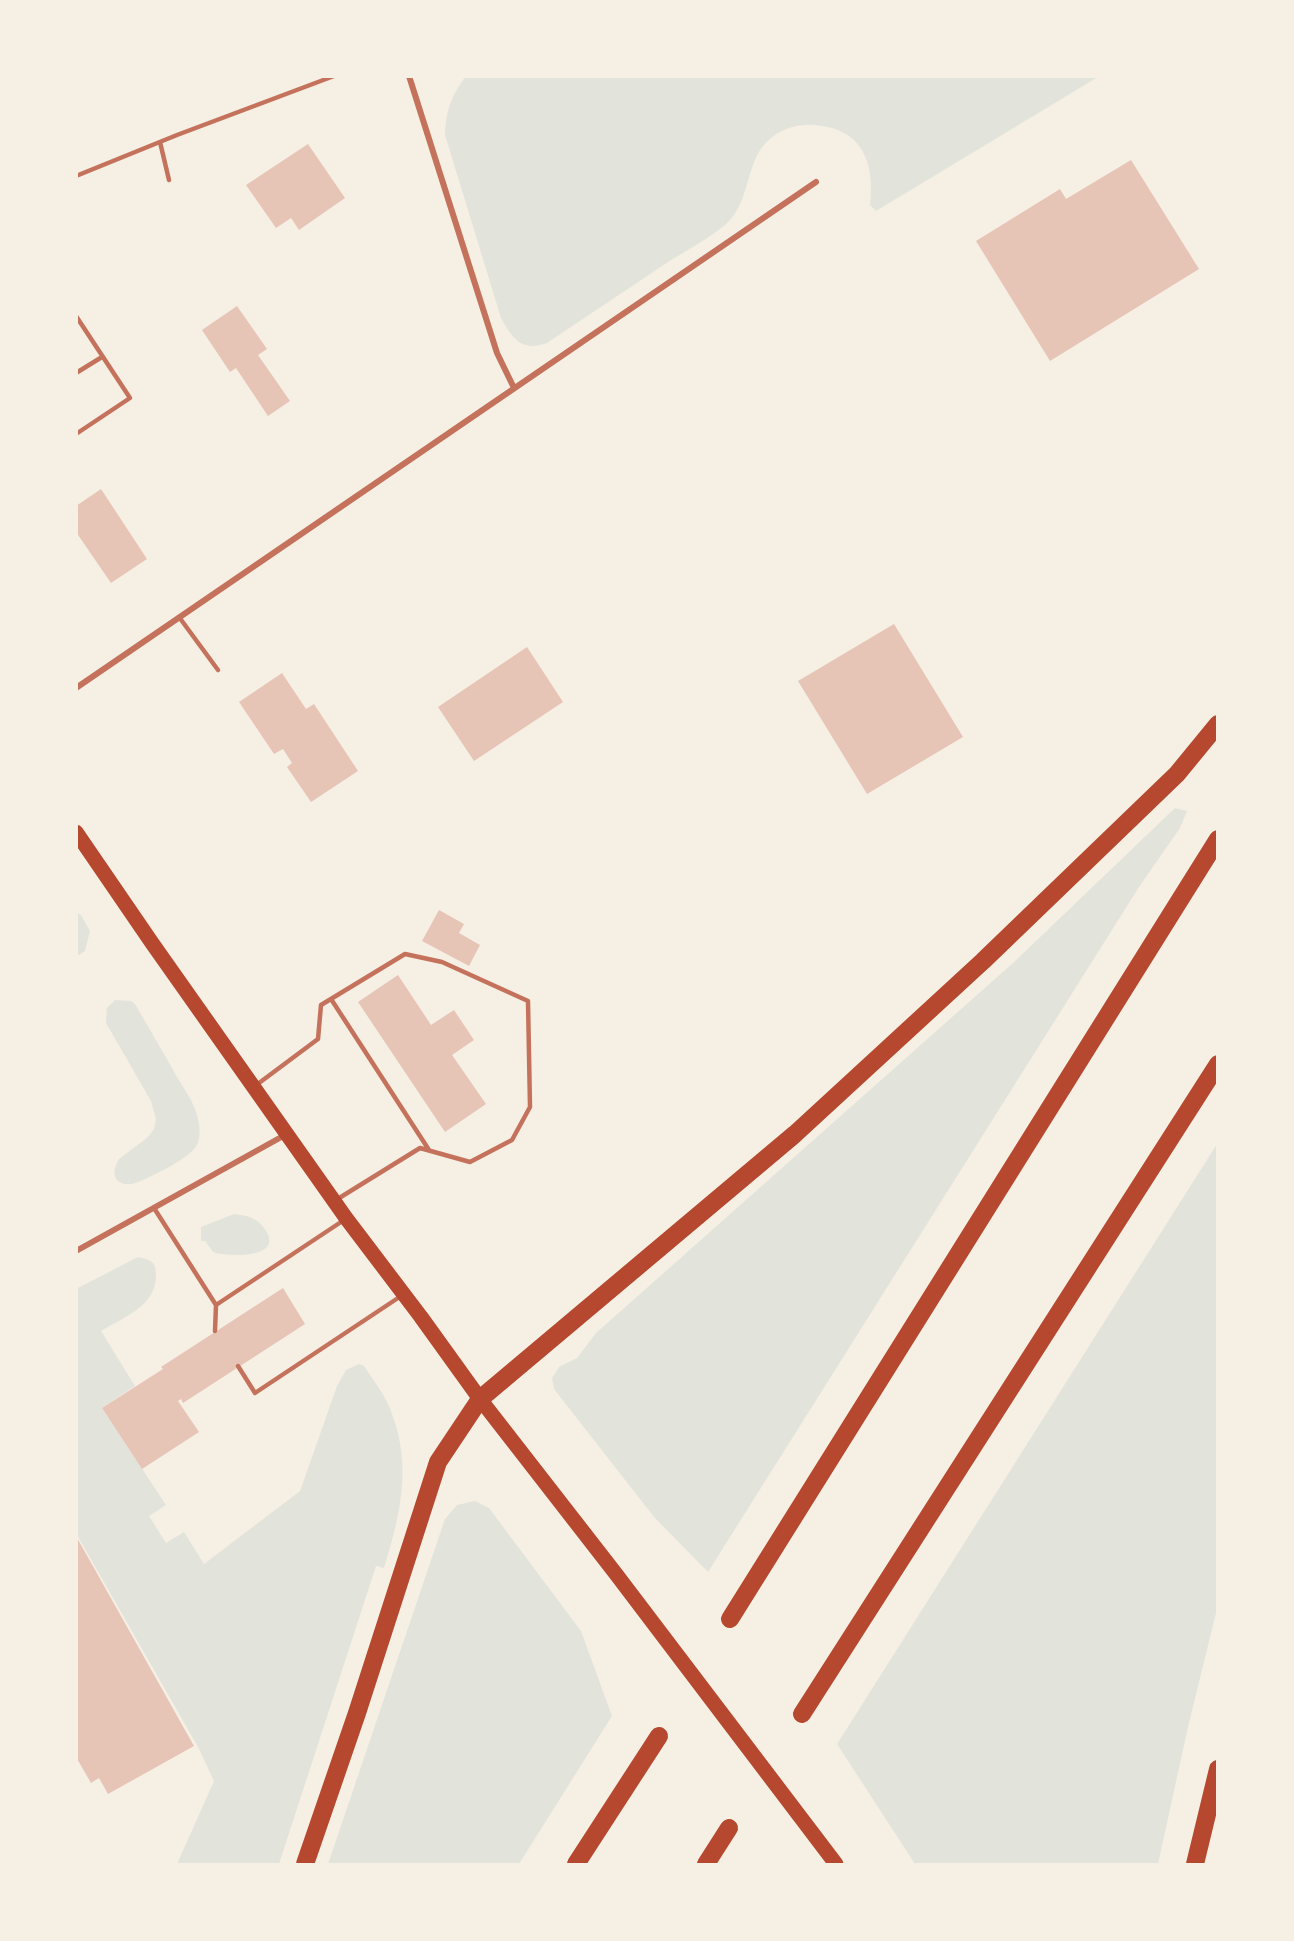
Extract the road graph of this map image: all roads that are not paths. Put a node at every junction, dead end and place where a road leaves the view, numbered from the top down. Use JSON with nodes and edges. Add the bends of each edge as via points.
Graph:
{"nodes":[{"id":1,"x":334,"y":76,"type":"edge"},
{"id":2,"x":410,"y":76,"type":"edge"},
{"id":3,"x":160,"y":142,"type":"junction"},
{"id":4,"x":76,"y":176,"type":"edge"},
{"id":5,"x":169,"y":180,"type":"dead end"},
{"id":6,"x":816,"y":182,"type":"dead end"},
{"id":7,"x":76,"y":316,"type":"edge"},
{"id":8,"x":78,"y":324,"type":"edge"},
{"id":9,"x":102,"y":357,"type":"junction"},
{"id":10,"x":76,"y":373,"type":"edge"},
{"id":11,"x":514,"y":388,"type":"junction"},
{"id":12,"x":76,"y":434,"type":"edge"},
{"id":13,"x":179,"y":617,"type":"junction"},
{"id":14,"x":218,"y":670,"type":"dead end"},
{"id":15,"x":76,"y":688,"type":"edge"},
{"id":16,"x":1218,"y":724,"type":"edge"},
{"id":17,"x":76,"y":832,"type":"edge"},
{"id":18,"x":1218,"y":839,"type":"edge"},
{"id":19,"x":331,"y":999,"type":"junction"},
{"id":20,"x":1218,"y":1064,"type":"edge"},
{"id":21,"x":254,"y":1087,"type":"junction"},
{"id":22,"x":286,"y":1134,"type":"junction"},
{"id":23,"x":430,"y":1151,"type":"junction"},
{"id":24,"x":334,"y":1202,"type":"junction"},
{"id":25,"x":154,"y":1208,"type":"junction"},
{"id":26,"x":346,"y":1218,"type":"junction"},
{"id":27,"x":76,"y":1251,"type":"edge"},
{"id":28,"x":404,"y":1294,"type":"junction"},
{"id":29,"x":216,"y":1305,"type":"junction"},
{"id":30,"x":215,"y":1331,"type":"dead end"},
{"id":31,"x":238,"y":1366,"type":"dead end"},
{"id":32,"x":480,"y":1400,"type":"junction"},
{"id":33,"x":730,"y":1619,"type":"dead end"},
{"id":34,"x":802,"y":1714,"type":"dead end"},
{"id":35,"x":659,"y":1736,"type":"dead end"},
{"id":36,"x":1218,"y":1769,"type":"edge"},
{"id":37,"x":729,"y":1828,"type":"dead end"},
{"id":38,"x":305,"y":1864,"type":"edge"},
{"id":39,"x":576,"y":1864,"type":"edge"},
{"id":40,"x":706,"y":1864,"type":"edge"},
{"id":41,"x":836,"y":1864,"type":"edge"},
{"id":42,"x":1195,"y":1864,"type":"edge"}],
"edges":[{"from":1,"to":3,"type":"lane"},
{"from":2,"to":11,"type":"street","via":[[498,353]]},
{"from":3,"to":4,"type":"lane"},
{"from":3,"to":5,"type":"lane"},
{"from":6,"to":11,"type":"street"},
{"from":7,"to":8,"type":"lane"},
{"from":8,"to":9,"type":"lane"},
{"from":9,"to":10,"type":"lane"},
{"from":9,"to":12,"type":"lane","via":[[130,398]]},
{"from":11,"to":13,"type":"street"},
{"from":13,"to":14,"type":"lane"},
{"from":13,"to":15,"type":"street"},
{"from":16,"to":32,"type":"highway","via":[[1177,774],[982,962],[795,1134]]},
{"from":17,"to":21,"type":"main road"},
{"from":18,"to":33,"type":"highway"},
{"from":19,"to":21,"type":"lane","via":[[321,1005],[318,1039]]},
{"from":19,"to":23,"type":"lane"},
{"from":19,"to":23,"type":"lane","via":[[405,954],[442,962],[528,1001],[530,1107],[512,1140],[470,1162]]},
{"from":20,"to":34,"type":"highway"},
{"from":21,"to":22,"type":"main road"},
{"from":22,"to":24,"type":"main road"},
{"from":22,"to":25,"type":"street"},
{"from":23,"to":24,"type":"lane","via":[[420,1148]]},
{"from":24,"to":26,"type":"main road"},
{"from":25,"to":27,"type":"street"},
{"from":25,"to":29,"type":"lane"},
{"from":26,"to":28,"type":"main road"},
{"from":26,"to":29,"type":"lane"},
{"from":28,"to":31,"type":"lane","via":[[255,1393]]},
{"from":28,"to":32,"type":"main road"},
{"from":29,"to":30,"type":"lane"},
{"from":32,"to":38,"type":"highway","via":[[438,1462]]},
{"from":32,"to":41,"type":"main road"},
{"from":35,"to":39,"type":"highway"},
{"from":36,"to":42,"type":"highway"},
{"from":37,"to":40,"type":"highway"}]}
